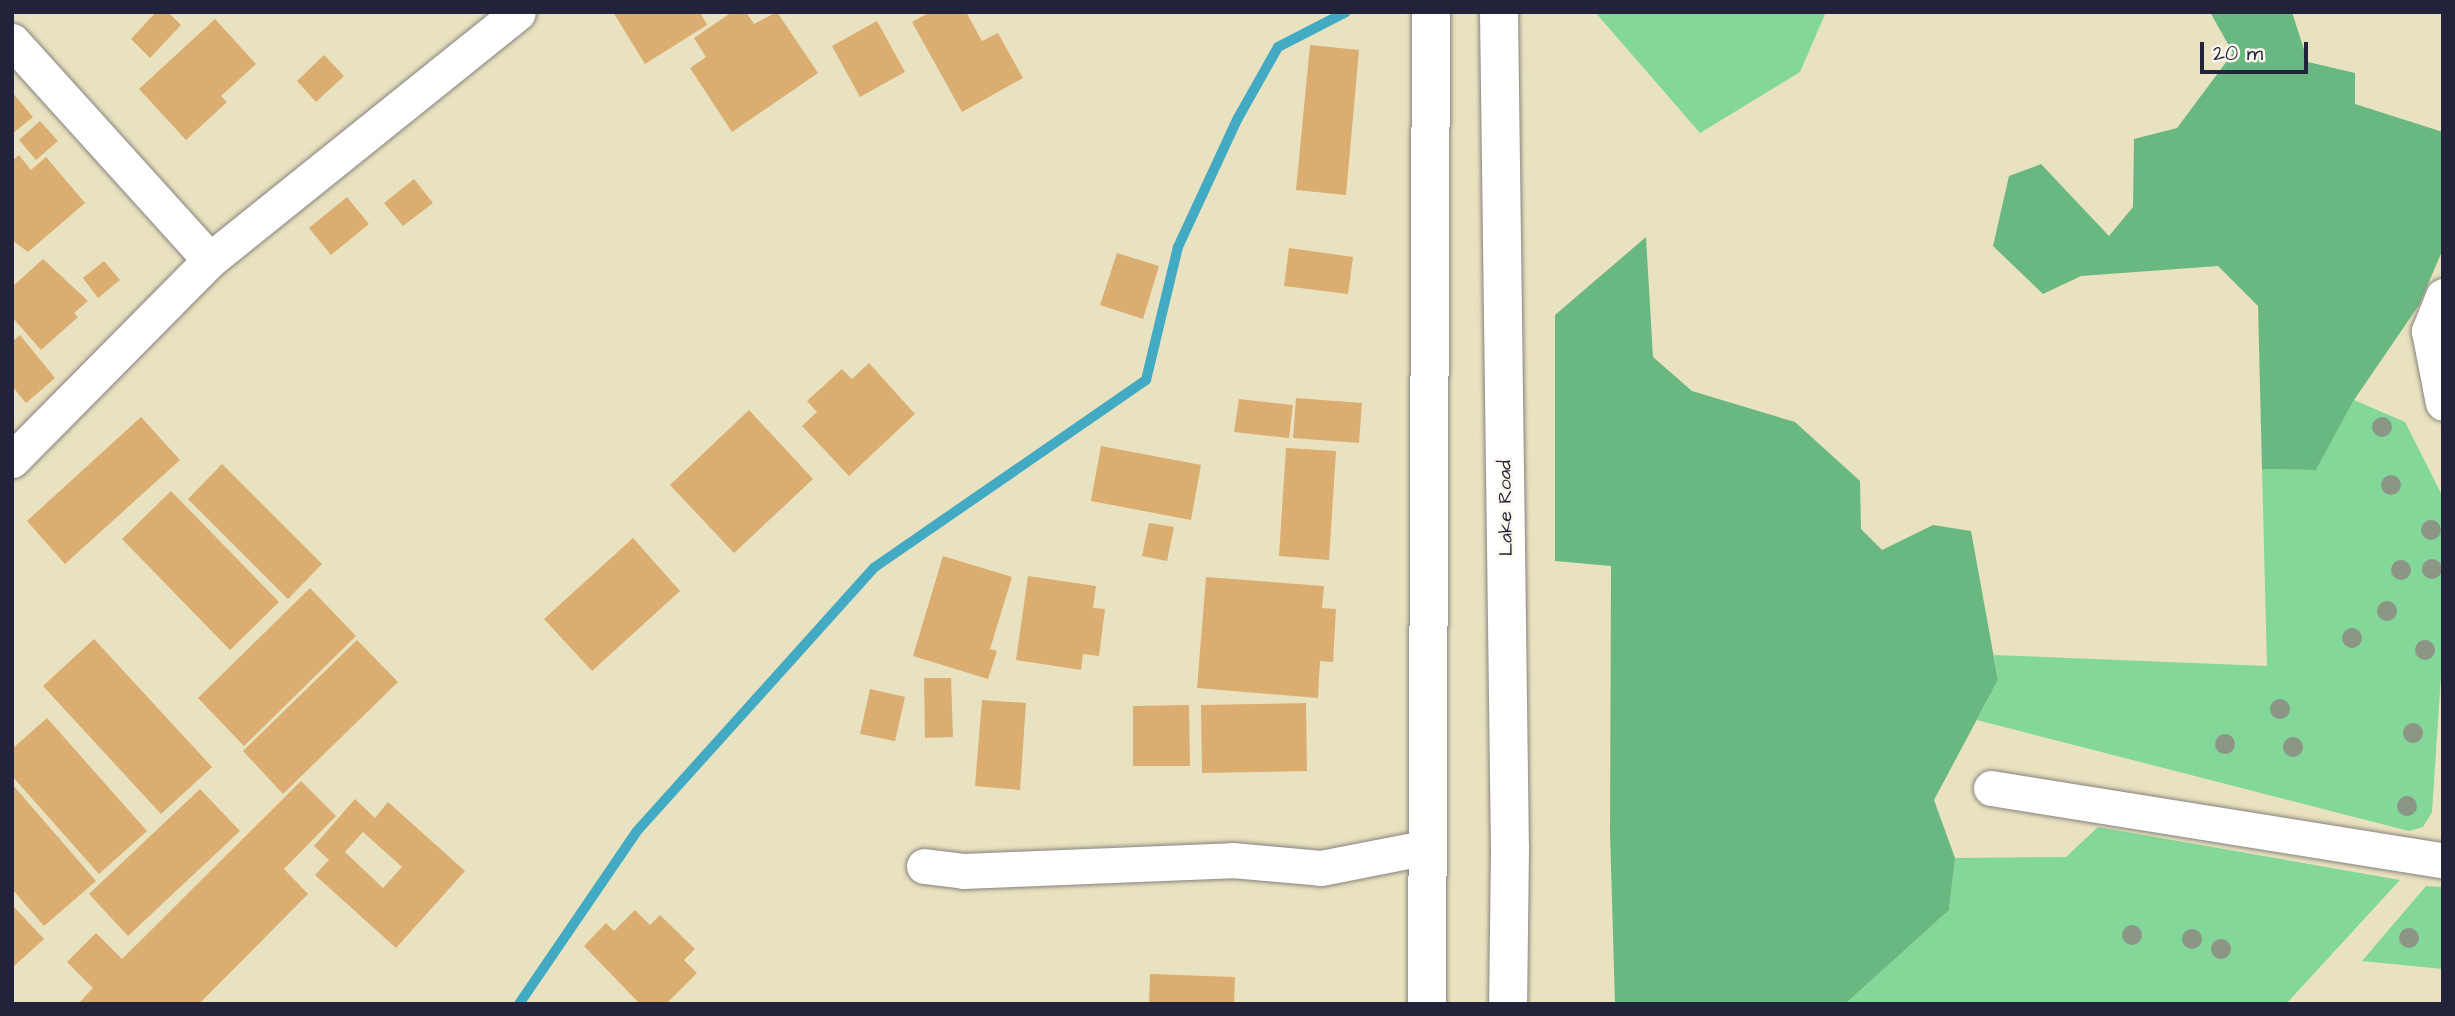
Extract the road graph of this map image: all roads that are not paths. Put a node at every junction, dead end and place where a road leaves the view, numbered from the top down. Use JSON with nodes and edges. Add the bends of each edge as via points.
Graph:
{"nodes":[{"id":1,"x":518,"y":12,"type":"edge"},
{"id":2,"x":1431,"y":12,"type":"edge"},
{"id":3,"x":1499,"y":12,"type":"edge"},
{"id":4,"x":12,"y":41,"type":"edge"},
{"id":5,"x":210,"y":260,"type":"junction"},
{"id":6,"x":2443,"y":296,"type":"edge"},
{"id":7,"x":2443,"y":403,"type":"edge"},
{"id":8,"x":12,"y":460,"type":"edge"},
{"id":9,"x":1991,"y":788,"type":"dead end"},
{"id":10,"x":1428,"y":846,"type":"junction"},
{"id":11,"x":2442,"y":853,"type":"edge"},
{"id":12,"x":924,"y":866,"type":"dead end"},
{"id":13,"x":1427,"y":1004,"type":"edge"},
{"id":14,"x":1508,"y":1004,"type":"edge"}],
"edges":[{"from":1,"to":5,"type":"street"},
{"from":2,"to":10,"type":"main road"},
{"from":3,"to":14,"type":"main road","name":"Lake Road"},
{"from":4,"to":5,"type":"street"},
{"from":5,"to":8,"type":"street"},
{"from":6,"to":7,"type":"street","via":[[2429,331]]},
{"from":9,"to":11,"type":"street"},
{"from":10,"to":12,"type":"street","via":[[1321,868],[1232,860],[963,871]]},
{"from":10,"to":13,"type":"main road"}]}
